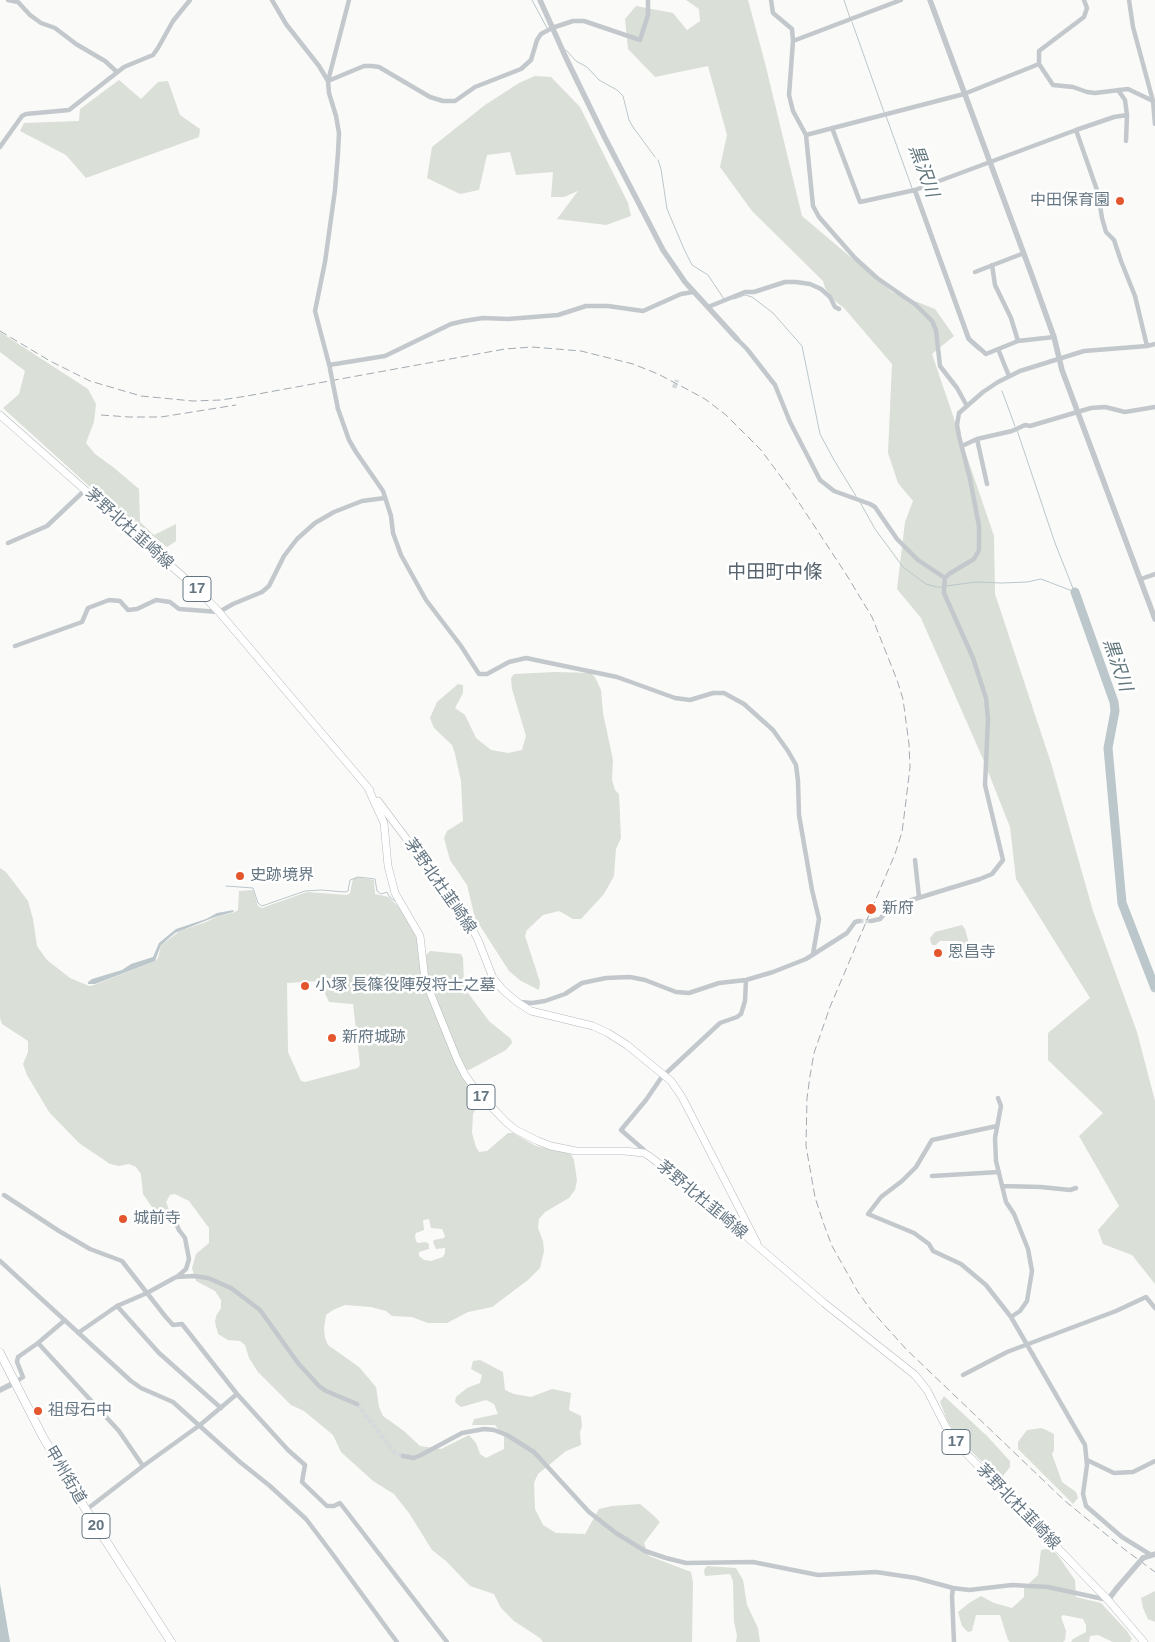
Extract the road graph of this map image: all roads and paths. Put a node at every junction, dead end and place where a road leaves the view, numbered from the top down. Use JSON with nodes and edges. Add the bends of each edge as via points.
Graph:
{"nodes":[{"id":1,"x":10,"y":0,"type":"edge"},
{"id":2,"x":190,"y":0,"type":"edge"},
{"id":3,"x":272,"y":0,"type":"edge"},
{"id":4,"x":349,"y":0,"type":"edge"},
{"id":5,"x":540,"y":0,"type":"edge"},
{"id":6,"x":648,"y":0,"type":"edge"},
{"id":7,"x":771,"y":0,"type":"edge"},
{"id":8,"x":901,"y":0,"type":"edge"},
{"id":9,"x":930,"y":0,"type":"edge"},
{"id":10,"x":1084,"y":0,"type":"edge"},
{"id":11,"x":1129,"y":0,"type":"edge"},
{"id":12,"x":552,"y":28,"type":"junction"},
{"id":13,"x":793,"y":41,"type":"junction"},
{"id":14,"x":1039,"y":64,"type":"junction"},
{"id":15,"x":117,"y":72,"type":"junction"},
{"id":16,"x":328,"y":81,"type":"junction"},
{"id":17,"x":1118,"y":90,"type":"junction"},
{"id":18,"x":964,"y":94,"type":"junction"},
{"id":19,"x":1153,"y":101,"type":"junction"},
{"id":20,"x":1128,"y":114,"type":"junction"},
{"id":21,"x":1155,"y":124,"type":"edge"},
{"id":22,"x":832,"y":128,"type":"junction"},
{"id":23,"x":1076,"y":130,"type":"junction"},
{"id":24,"x":806,"y":135,"type":"junction"},
{"id":25,"x":1126,"y":142,"type":"dead end"},
{"id":26,"x":0,"y":147,"type":"edge"},
{"id":27,"x":990,"y":163,"type":"junction"},
{"id":28,"x":916,"y":190,"type":"junction"},
{"id":29,"x":1024,"y":253,"type":"junction"},
{"id":30,"x":992,"y":265,"type":"junction"},
{"id":31,"x":974,"y":272,"type":"dead end"},
{"id":32,"x":693,"y":292,"type":"junction"},
{"id":33,"x":708,"y":307,"type":"junction"},
{"id":34,"x":838,"y":309,"type":"dead end"},
{"id":35,"x":1054,"y":337,"type":"junction"},
{"id":36,"x":737,"y":339,"type":"joint"},
{"id":37,"x":1018,"y":341,"type":"junction"},
{"id":38,"x":1155,"y":344,"type":"edge"},
{"id":39,"x":1147,"y":346,"type":"junction"},
{"id":40,"x":998,"y":349,"type":"junction"},
{"id":41,"x":1059,"y":358,"type":"junction"},
{"id":42,"x":330,"y":367,"type":"junction"},
{"id":43,"x":1009,"y":376,"type":"junction"},
{"id":44,"x":967,"y":406,"type":"junction"},
{"id":45,"x":1155,"y":407,"type":"edge"},
{"id":46,"x":1079,"y":412,"type":"junction"},
{"id":47,"x":0,"y":415,"type":"edge"},
{"id":48,"x":977,"y":439,"type":"junction"},
{"id":49,"x":962,"y":446,"type":"junction"},
{"id":50,"x":986,"y":484,"type":"dead end"},
{"id":51,"x":85,"y":490,"type":"junction"},
{"id":52,"x":386,"y":498,"type":"junction"},
{"id":53,"x":8,"y":543,"type":"dead end"},
{"id":54,"x":1155,"y":574,"type":"edge"},
{"id":55,"x":945,"y":578,"type":"junction"},
{"id":56,"x":1141,"y":579,"type":"junction"},
{"id":57,"x":219,"y":612,"type":"junction"},
{"id":58,"x":1155,"y":619,"type":"edge"},
{"id":59,"x":15,"y":646,"type":"dead end"},
{"id":60,"x":368,"y":788,"type":"junction"},
{"id":61,"x":915,"y":860,"type":"dead end"},
{"id":62,"x":919,"y":898,"type":"junction"},
{"id":63,"x":859,"y":921,"type":"tunnel mouth"},
{"id":64,"x":871,"y":921,"type":"tunnel mouth"},
{"id":65,"x":813,"y":954,"type":"junction"},
{"id":66,"x":746,"y":980,"type":"junction"},
{"id":67,"x":517,"y":1002,"type":"junction"},
{"id":68,"x":664,"y":1075,"type":"junction"},
{"id":69,"x":998,"y":1098,"type":"dead end"},
{"id":70,"x":997,"y":1126,"type":"junction"},
{"id":71,"x":644,"y":1153,"type":"junction"},
{"id":72,"x":999,"y":1172,"type":"junction"},
{"id":73,"x":932,"y":1176,"type":"dead end"},
{"id":74,"x":1002,"y":1186,"type":"junction"},
{"id":75,"x":1076,"y":1188,"type":"dead end"},
{"id":76,"x":4,"y":1195,"type":"dead end"},
{"id":77,"x":175,"y":1211,"type":"dead end"},
{"id":78,"x":762,"y":1252,"type":"junction"},
{"id":79,"x":0,"y":1261,"type":"edge"},
{"id":80,"x":176,"y":1278,"type":"junction"},
{"id":81,"x":147,"y":1293,"type":"junction"},
{"id":82,"x":116,"y":1306,"type":"junction"},
{"id":83,"x":1155,"y":1308,"type":"edge"},
{"id":84,"x":1011,"y":1317,"type":"junction"},
{"id":85,"x":65,"y":1320,"type":"junction"},
{"id":86,"x":78,"y":1333,"type":"junction"},
{"id":87,"x":38,"y":1343,"type":"junction"},
{"id":88,"x":1028,"y":1344,"type":"junction"},
{"id":89,"x":0,"y":1353,"type":"edge"},
{"id":90,"x":964,"y":1375,"type":"dead end"},
{"id":91,"x":12,"y":1384,"type":"junction"},
{"id":92,"x":0,"y":1390,"type":"edge"},
{"id":93,"x":237,"y":1394,"type":"junction"},
{"id":94,"x":357,"y":1404,"type":"tunnel mouth"},
{"id":95,"x":221,"y":1408,"type":"junction"},
{"id":96,"x":200,"y":1425,"type":"junction"},
{"id":97,"x":403,"y":1456,"type":"dead end"},
{"id":98,"x":1087,"y":1460,"type":"junction"},
{"id":99,"x":1155,"y":1461,"type":"edge"},
{"id":100,"x":143,"y":1466,"type":"junction"},
{"id":101,"x":86,"y":1510,"type":"junction"},
{"id":102,"x":1153,"y":1554,"type":"edge"},
{"id":103,"x":953,"y":1588,"type":"junction"},
{"id":104,"x":1108,"y":1600,"type":"junction"},
{"id":105,"x":171,"y":1642,"type":"edge"},
{"id":106,"x":397,"y":1642,"type":"edge"},
{"id":107,"x":447,"y":1642,"type":"edge"},
{"id":108,"x":954,"y":1642,"type":"edge"},
{"id":109,"x":1144,"y":1642,"type":"edge"}],
"edges":[{"from":1,"to":15,"type":"street","via":[[18,2],[41,23],[55,28]]},
{"from":2,"to":15,"type":"street","via":[[173,20],[153,55]]},
{"from":3,"to":16,"type":"street"},
{"from":4,"to":16,"type":"street"},
{"from":5,"to":12,"type":"street"},
{"from":6,"to":12,"type":"street","via":[[648,15],[640,40],[584,21]]},
{"from":7,"to":13,"type":"street","via":[[773,13],[792,29]]},
{"from":8,"to":13,"type":"street"},
{"from":9,"to":18,"type":"street"},
{"from":10,"to":14,"type":"street","via":[[1087,8],[1084,17],[1039,51]]},
{"from":11,"to":19,"type":"street"},
{"from":12,"to":16,"type":"street","via":[[541,34],[533,56],[521,69],[475,87],[455,101],[430,97],[372,66],[364,66]]},
{"from":12,"to":32,"type":"street","via":[[663,250]]},
{"from":13,"to":24,"type":"street","via":[[789,95],[793,111]]},
{"from":14,"to":17,"type":"street","via":[[1053,86],[1087,92]]},
{"from":14,"to":18,"type":"street"},
{"from":15,"to":26,"type":"street","via":[[69,110],[22,116]]},
{"from":16,"to":42,"type":"street","via":[[339,134],[338,153],[325,262],[315,311]]},
{"from":17,"to":19,"type":"street","via":[[1128,89]]},
{"from":17,"to":20,"type":"street","via":[[1125,100]]},
{"from":18,"to":22,"type":"street"},
{"from":18,"to":27,"type":"street"},
{"from":19,"to":21,"type":"street"},
{"from":20,"to":23,"type":"street"},
{"from":20,"to":25,"type":"street"},
{"from":22,"to":24,"type":"street"},
{"from":22,"to":28,"type":"street","via":[[860,202]]},
{"from":23,"to":27,"type":"street"},
{"from":23,"to":39,"type":"street","via":[[1098,192],[1106,232],[1114,240],[1135,296]]},
{"from":24,"to":44,"type":"street","via":[[813,206],[819,217],[854,258],[932,321],[940,366],[958,388]]},
{"from":27,"to":28,"type":"street"},
{"from":27,"to":29,"type":"street"},
{"from":28,"to":40,"type":"street","via":[[969,339],[986,354]]},
{"from":29,"to":30,"type":"street"},
{"from":29,"to":35,"type":"street"},
{"from":30,"to":31,"type":"street"},
{"from":30,"to":37,"type":"street","via":[[995,285]]},
{"from":32,"to":33,"type":"street"},
{"from":32,"to":42,"type":"street","via":[[643,311],[586,306],[558,314],[464,321],[451,324],[385,356]]},
{"from":33,"to":34,"type":"street","via":[[745,292],[796,282],[821,289]]},
{"from":33,"to":36,"type":"street"},
{"from":35,"to":37,"type":"street"},
{"from":35,"to":41,"type":"street"},
{"from":36,"to":55,"type":"street","via":[[775,385],[820,480],[834,491],[875,507],[897,539],[918,560]]},
{"from":37,"to":40,"type":"street"},
{"from":38,"to":39,"type":"street"},
{"from":39,"to":41,"type":"street","via":[[1084,351]]},
{"from":40,"to":43,"type":"street"},
{"from":41,"to":43,"type":"street"},
{"from":41,"to":46,"type":"street"},
{"from":42,"to":52,"type":"street","bridge":true,"via":[[339,416],[352,445]]},
{"from":43,"to":44,"type":"street"},
{"from":44,"to":49,"type":"street","via":[[962,410],[957,425]]},
{"from":45,"to":46,"type":"street","via":[[1125,412],[1100,407]]},
{"from":46,"to":48,"type":"street"},
{"from":46,"to":56,"type":"street"},
{"from":47,"to":51,"type":"main road","name":"茅野北杜韮崎線","number":"17"},
{"from":48,"to":49,"type":"street"},
{"from":48,"to":50,"type":"street"},
{"from":49,"to":55,"type":"street","via":[[979,526],[979,550],[974,559]]},
{"from":51,"to":53,"type":"street","via":[[47,526]]},
{"from":51,"to":57,"type":"main road","name":"茅野北杜韮崎線","number":"17"},
{"from":52,"to":57,"type":"street","via":[[362,501],[315,523],[284,556],[269,586]]},
{"from":52,"to":65,"type":"street","via":[[401,555],[426,600],[479,674],[487,674],[501,665],[526,658],[616,677],[675,698],[690,700],[724,693],[744,704],[773,730],[796,765],[799,816],[819,919]]},
{"from":54,"to":56,"type":"street"},
{"from":55,"to":62,"type":"street","via":[[944,593],[973,658],[986,698],[986,785],[1002,860],[986,877]]},
{"from":56,"to":58,"type":"street"},
{"from":57,"to":59,"type":"street","via":[[179,609],[170,602],[156,600],[128,610],[120,601],[109,600],[88,608],[82,622]]},
{"from":57,"to":60,"type":"main road","name":"茅野北杜韮崎線","number":"17"},
{"from":60,"to":67,"type":"main road","name":"茅野北杜韮崎線","number":"17","via":[[467,919],[493,978]]},
{"from":60,"to":71,"type":"main road","name":"茅野北杜韮崎線","number":"17","via":[[384,823],[389,871],[395,893],[420,936],[425,980],[465,1076],[506,1122],[551,1146],[576,1151]]},
{"from":61,"to":62,"type":"street"},
{"from":62,"to":64,"type":"street","via":[[900,904],[880,919]]},
{"from":63,"to":65,"type":"street","via":[[847,933]]},
{"from":65,"to":66,"type":"street"},
{"from":66,"to":67,"type":"street","via":[[719,983],[689,993],[670,991],[630,977],[606,978],[582,983],[545,1001]]},
{"from":66,"to":68,"type":"street","via":[[746,1001],[741,1014],[720,1023]]},
{"from":67,"to":68,"type":"main road","name":"茅野北杜韮崎線","number":"17","via":[[531,1011],[593,1026],[608,1033]]},
{"from":68,"to":71,"type":"street","via":[[621,1130]]},
{"from":68,"to":78,"type":"main road","name":"茅野北杜韮崎線","number":"17","via":[[682,1097]]},
{"from":69,"to":70,"type":"street","via":[[1001,1106]]},
{"from":70,"to":72,"type":"street","via":[[995,1147]]},
{"from":70,"to":84,"type":"street","via":[[932,1140],[916,1166],[880,1197],[868,1214],[914,1233],[933,1250],[961,1264],[986,1285]]},
{"from":71,"to":78,"type":"main road","name":"茅野北杜韮崎線","number":"17"},
{"from":72,"to":73,"type":"street"},
{"from":72,"to":74,"type":"street"},
{"from":74,"to":75,"type":"street"},
{"from":74,"to":84,"type":"street","via":[[1028,1248],[1032,1267],[1027,1301]]},
{"from":76,"to":81,"type":"street","via":[[90,1249],[122,1261]]},
{"from":77,"to":80,"type":"street","via":[[174,1219],[185,1238],[189,1259],[186,1269]]},
{"from":78,"to":104,"type":"main road","name":"茅野北杜韮崎線","number":"17","via":[[915,1375],[928,1390],[946,1427],[961,1448]]},
{"from":79,"to":85,"type":"street"},
{"from":80,"to":81,"type":"street"},
{"from":80,"to":94,"type":"street","via":[[208,1278],[231,1288],[252,1303],[275,1329],[298,1364],[319,1386]]},
{"from":81,"to":82,"type":"street"},
{"from":81,"to":93,"type":"street","via":[[173,1325],[182,1324]]},
{"from":82,"to":86,"type":"street"},
{"from":82,"to":95,"type":"street","via":[[159,1353]]},
{"from":83,"to":88,"type":"street","via":[[1146,1297]]},
{"from":84,"to":88,"type":"street"},
{"from":85,"to":86,"type":"street"},
{"from":85,"to":87,"type":"street"},
{"from":86,"to":96,"type":"street","via":[[131,1381],[173,1402]]},
{"from":87,"to":91,"type":"street","via":[[16,1359],[23,1375]]},
{"from":87,"to":100,"type":"street","via":[[119,1431]]},
{"from":88,"to":90,"type":"street"},
{"from":88,"to":98,"type":"street","via":[[1079,1434]]},
{"from":89,"to":91,"type":"highway","name":"甲州街道","number":"20"},
{"from":91,"to":92,"type":"street"},
{"from":91,"to":101,"type":"highway","name":"甲州街道","number":"20"},
{"from":93,"to":95,"type":"street"},
{"from":93,"to":107,"type":"street","via":[[304,1465],[302,1482],[327,1506],[340,1503]]},
{"from":95,"to":96,"type":"street"},
{"from":96,"to":100,"type":"street"},
{"from":96,"to":106,"type":"street","via":[[306,1520]]},
{"from":97,"to":103,"type":"street","via":[[420,1455],[462,1433],[494,1430],[534,1452],[602,1523],[645,1551],[686,1563],[752,1562],[818,1575],[876,1572]]},
{"from":98,"to":99,"type":"street","via":[[1114,1473],[1133,1472]]},
{"from":98,"to":102,"type":"street","via":[[1083,1494],[1086,1506],[1122,1537]]},
{"from":100,"to":101,"type":"street"},
{"from":101,"to":105,"type":"highway","name":"甲州街道","number":"20"},
{"from":102,"to":104,"type":"street","bridge":true,"via":[[1143,1558]]},
{"from":103,"to":104,"type":"street","via":[[1048,1587]]},
{"from":103,"to":108,"type":"street"},
{"from":104,"to":109,"type":"main road","name":"茅野北杜韮崎線","number":"17"}]}
